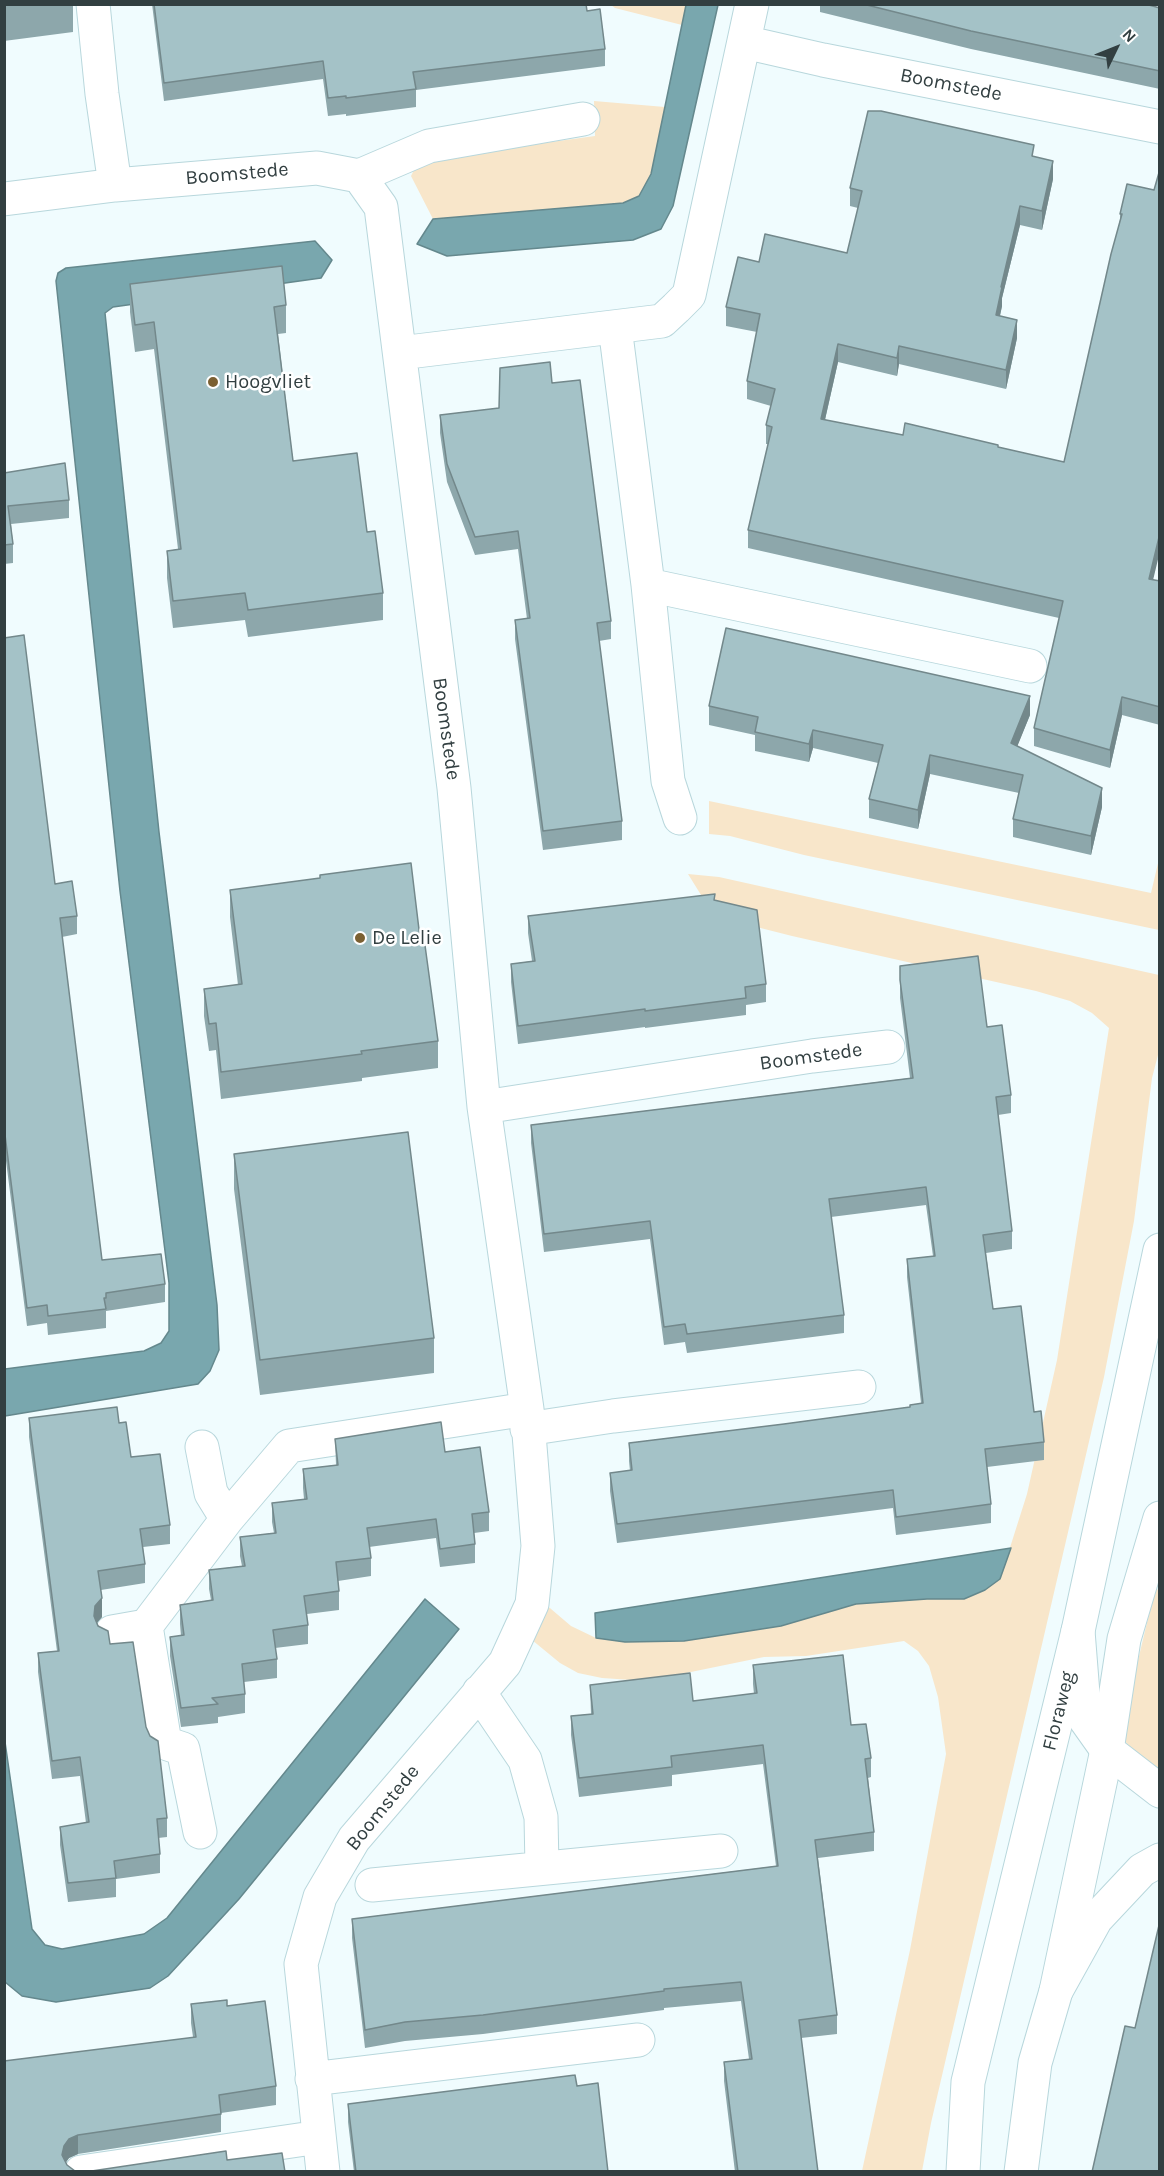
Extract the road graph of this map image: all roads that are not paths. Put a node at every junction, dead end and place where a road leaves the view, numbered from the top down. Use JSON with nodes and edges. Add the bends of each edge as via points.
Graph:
{"nodes":[{"id":1,"x":93,"y":4,"type":"edge"},
{"id":2,"x":752,"y":4,"type":"edge"},
{"id":3,"x":744,"y":42,"type":"junction"},
{"id":4,"x":584,"y":118,"type":"dead end"},
{"id":5,"x":1160,"y":127,"type":"edge"},
{"id":6,"x":359,"y":176,"type":"junction"},
{"id":7,"x":115,"y":185,"type":"junction"},
{"id":8,"x":4,"y":199,"type":"edge"},
{"id":9,"x":615,"y":327,"type":"junction"},
{"id":10,"x":400,"y":352,"type":"junction"},
{"id":11,"x":648,"y":585,"type":"junction"},
{"id":12,"x":1030,"y":666,"type":"dead end"},
{"id":13,"x":680,"y":818,"type":"dead end"},
{"id":14,"x":888,"y":1047,"type":"dead end"},
{"id":15,"x":484,"y":1107,"type":"junction"},
{"id":16,"x":1160,"y":1250,"type":"edge"},
{"id":17,"x":859,"y":1387,"type":"dead end"},
{"id":18,"x":527,"y":1419,"type":"junction"},
{"id":19,"x":202,"y":1448,"type":"dead end"},
{"id":20,"x":1160,"y":1518,"type":"edge"},
{"id":21,"x":227,"y":1519,"type":"junction"},
{"id":22,"x":146,"y":1626,"type":"junction"},
{"id":23,"x":1078,"y":1631,"type":"junction"},
{"id":24,"x":112,"y":1632,"type":"dead end"},
{"id":25,"x":479,"y":1692,"type":"junction"},
{"id":26,"x":1107,"y":1750,"type":"junction"},
{"id":27,"x":1160,"y":1791,"type":"edge"},
{"id":28,"x":200,"y":1832,"type":"dead end"},
{"id":29,"x":721,"y":1851,"type":"dead end"},
{"id":30,"x":1160,"y":1860,"type":"edge"},
{"id":31,"x":542,"y":1868,"type":"junction"},
{"id":32,"x":372,"y":1885,"type":"dead end"},
{"id":33,"x":1056,"y":1991,"type":"junction"},
{"id":34,"x":638,"y":2040,"type":"dead end"},
{"id":35,"x":312,"y":2079,"type":"junction"},
{"id":36,"x":319,"y":2137,"type":"junction"},
{"id":37,"x":81,"y":2172,"type":"edge"},
{"id":38,"x":323,"y":2172,"type":"edge"},
{"id":39,"x":963,"y":2172,"type":"edge"},
{"id":40,"x":1021,"y":2172,"type":"edge"}],
"edges":[{"from":1,"to":7,"type":"street"},
{"from":2,"to":3,"type":"street"},
{"from":3,"to":5,"type":"street","name":"Boomstede"},
{"from":3,"to":9,"type":"street","via":[[688,295],[663,321]]},
{"from":4,"to":6,"type":"street","via":[[429,146]]},
{"from":6,"to":7,"type":"street","name":"Boomstede","via":[[317,168]]},
{"from":6,"to":10,"type":"street","name":"Boomstede","via":[[381,207]]},
{"from":7,"to":8,"type":"street","name":"Boomstede"},
{"from":9,"to":10,"type":"street"},
{"from":9,"to":11,"type":"street"},
{"from":10,"to":15,"type":"street","name":"Boomstede","via":[[454,788]]},
{"from":11,"to":12,"type":"street"},
{"from":11,"to":13,"type":"street","via":[[668,781]]},
{"from":14,"to":15,"type":"street","name":"Boomstede"},
{"from":15,"to":18,"type":"street","name":"Boomstede"},
{"from":16,"to":23,"type":"street","name":"Floraweg"},
{"from":17,"to":18,"type":"street","via":[[613,1416]]},
{"from":18,"to":21,"type":"street","via":[[289,1446]]},
{"from":18,"to":25,"type":"street","name":"Boomstede","via":[[538,1546],[532,1604],[505,1663]]},
{"from":19,"to":21,"type":"street","via":[[211,1493]]},
{"from":20,"to":26,"type":"street","via":[[1125,1639]]},
{"from":21,"to":22,"type":"street"},
{"from":22,"to":24,"type":"street"},
{"from":22,"to":28,"type":"street","via":[[165,1743],[183,1749]]},
{"from":23,"to":26,"type":"street","via":[[1085,1719]]},
{"from":23,"to":39,"type":"street","name":"Floraweg","via":[[968,2082]]},
{"from":25,"to":31,"type":"street","via":[[525,1761],[541,1817]]},
{"from":25,"to":35,"type":"street","name":"Boomstede","via":[[354,1839],[320,1897],[301,1964]]},
{"from":26,"to":27,"type":"street"},
{"from":26,"to":33,"type":"street"},
{"from":29,"to":31,"type":"street"},
{"from":30,"to":33,"type":"street","via":[[1142,1870],[1096,1919]]},
{"from":31,"to":32,"type":"street"},
{"from":33,"to":40,"type":"street","via":[[1035,2063]]},
{"from":34,"to":35,"type":"street"},
{"from":35,"to":36,"type":"street","name":"Boomstede"},
{"from":36,"to":37,"type":"street"},
{"from":36,"to":38,"type":"street","name":"Boomstede"}]}
